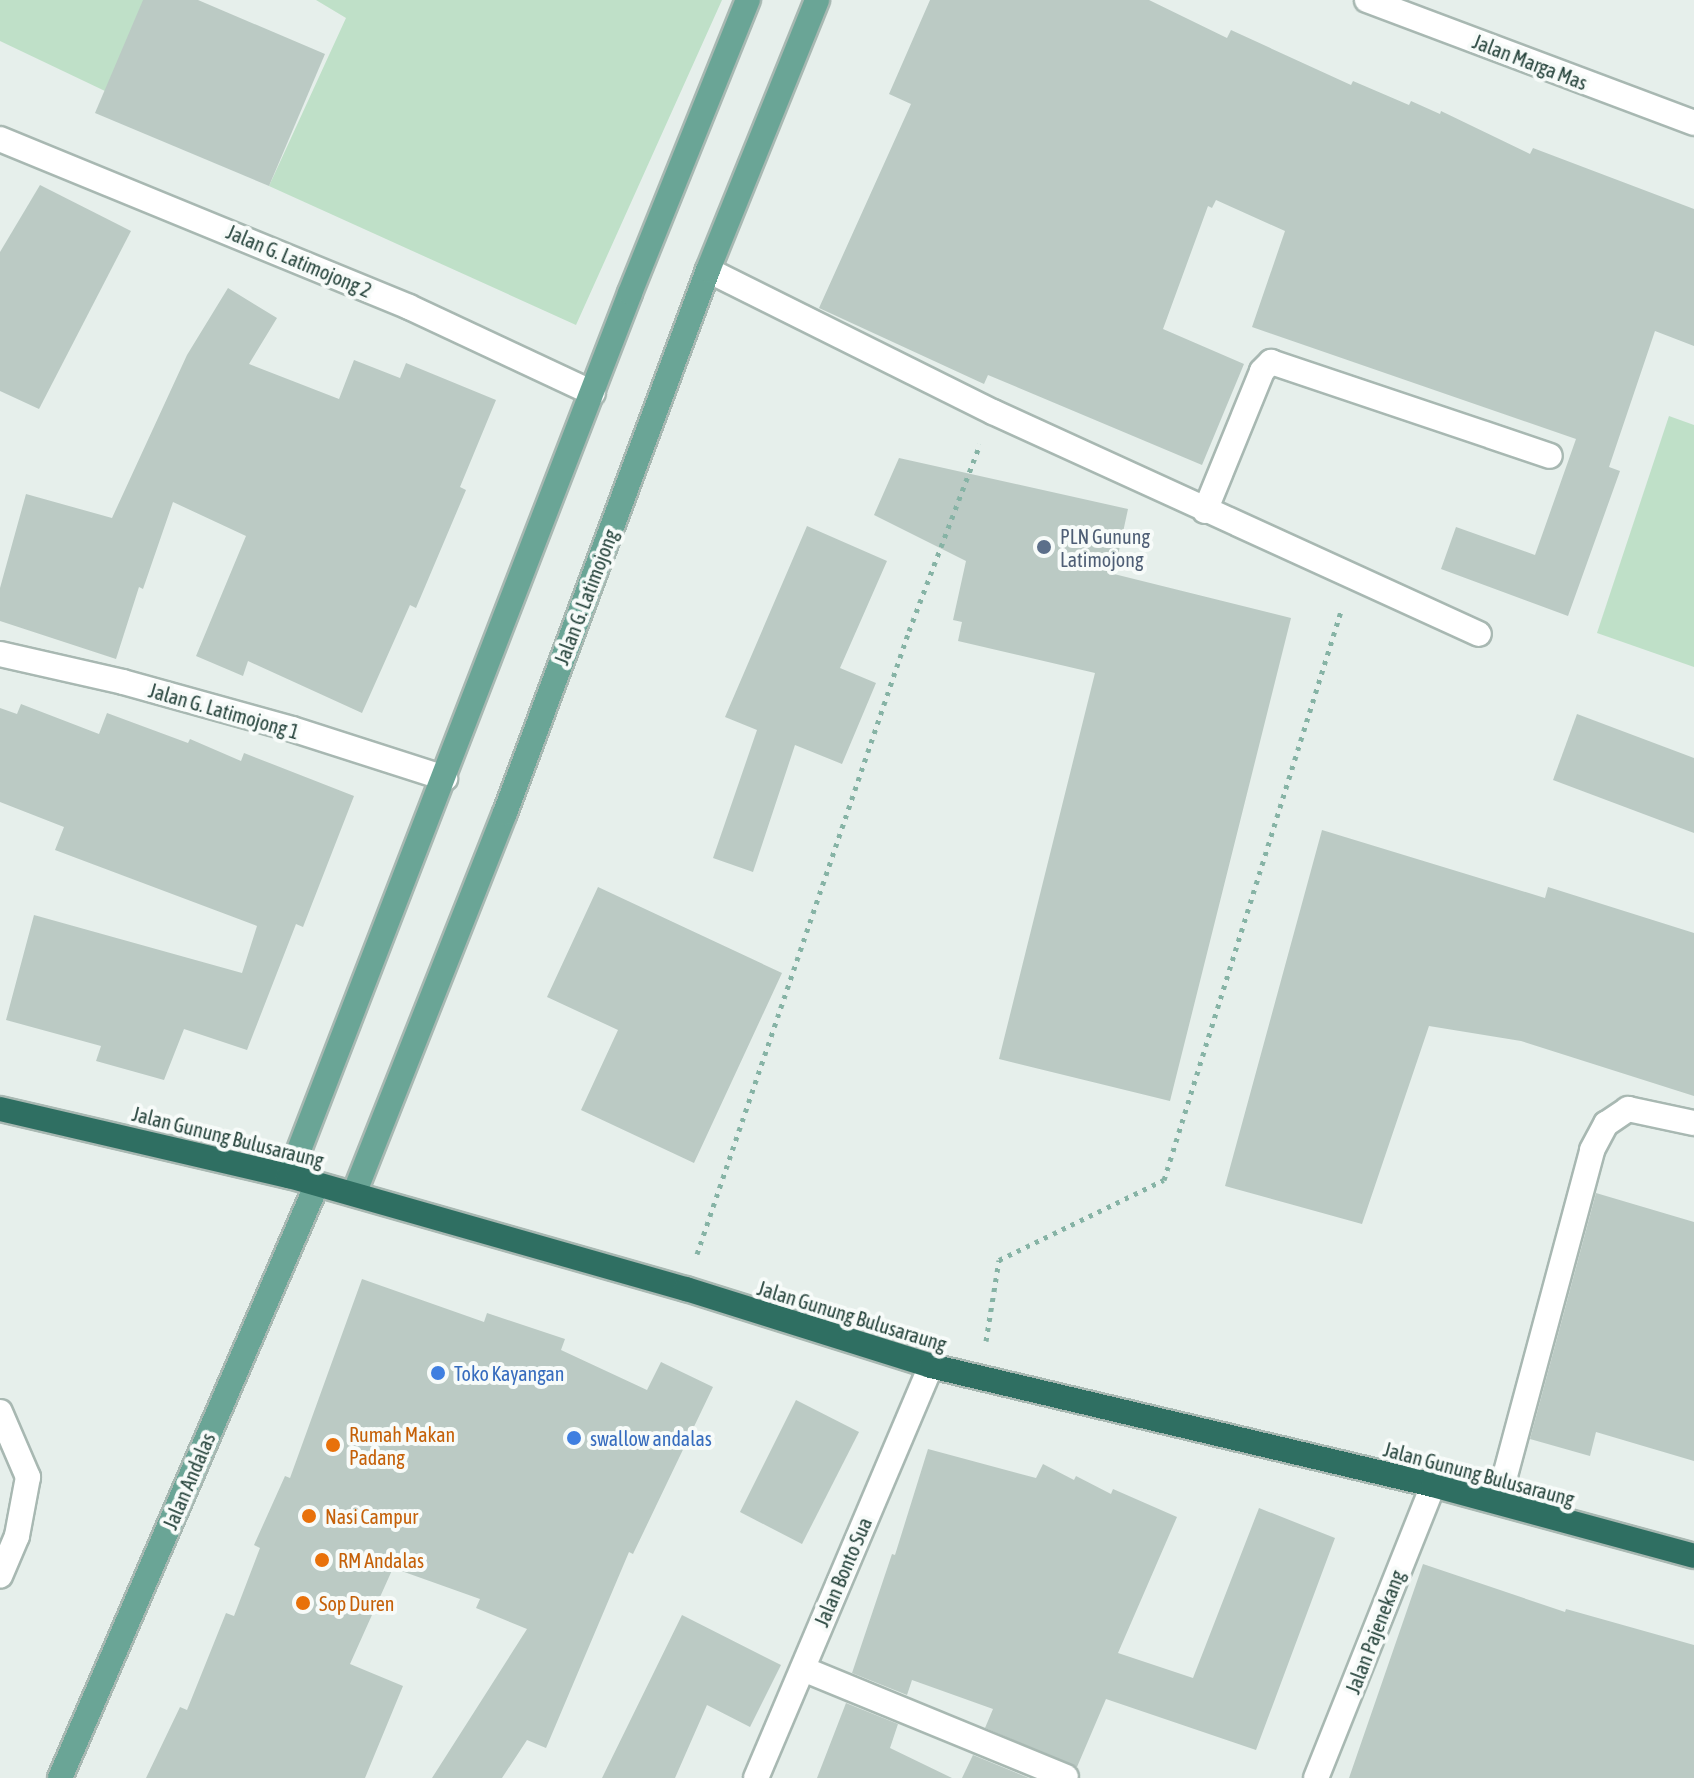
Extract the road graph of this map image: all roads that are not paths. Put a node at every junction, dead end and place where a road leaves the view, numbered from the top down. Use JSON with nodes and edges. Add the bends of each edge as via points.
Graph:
{"nodes":[{"id":1,"x":748,"y":0,"type":"edge"},
{"id":2,"x":817,"y":0,"type":"edge"},
{"id":3,"x":1367,"y":0,"type":"edge"},
{"id":4,"x":1694,"y":123,"type":"edge"},
{"id":5,"x":0,"y":139,"type":"edge"},
{"id":6,"x":708,"y":270,"type":"junction"},
{"id":7,"x":593,"y":393,"type":"junction"},
{"id":8,"x":1550,"y":456,"type":"dead end"},
{"id":9,"x":1205,"y":511,"type":"junction"},
{"id":10,"x":1479,"y":634,"type":"dead end"},
{"id":11,"x":0,"y":654,"type":"edge"},
{"id":12,"x":445,"y":778,"type":"junction"},
{"id":13,"x":0,"y":1109,"type":"edge"},
{"id":14,"x":1694,"y":1123,"type":"edge"},
{"id":15,"x":289,"y":1176,"type":"junction"},
{"id":16,"x":317,"y":1184,"type":"junction"},
{"id":17,"x":354,"y":1194,"type":"junction"},
{"id":18,"x":931,"y":1366,"type":"junction"},
{"id":19,"x":0,"y":1412,"type":"edge"},
{"id":20,"x":1433,"y":1485,"type":"junction"},
{"id":21,"x":1498,"y":1502,"type":"junction"},
{"id":22,"x":1694,"y":1556,"type":"edge"},
{"id":23,"x":0,"y":1576,"type":"edge"},
{"id":24,"x":803,"y":1669,"type":"junction"},
{"id":25,"x":1066,"y":1777,"type":"edge"},
{"id":26,"x":60,"y":1778,"type":"edge"},
{"id":27,"x":756,"y":1778,"type":"edge"},
{"id":28,"x":1316,"y":1778,"type":"edge"}],
"edges":[{"from":1,"to":7,"type":"main road"},
{"from":2,"to":6,"type":"main road","name":"Jalan G. Latimojong"},
{"from":3,"to":4,"type":"street","name":"Jalan Marga Mas"},
{"from":5,"to":7,"type":"street","name":"Jalan G. Latimojong 2","via":[[409,307]]},
{"from":6,"to":9,"type":"street"},
{"from":6,"to":17,"type":"main road","name":"Jalan G. Latimojong","via":[[511,799]]},
{"from":7,"to":12,"type":"main road"},
{"from":8,"to":9,"type":"street","via":[[1271,362],[1262,371]]},
{"from":9,"to":10,"type":"street"},
{"from":11,"to":12,"type":"street","name":"Jalan G. Latimojong 1","via":[[261,720]]},
{"from":12,"to":15,"type":"main road"},
{"from":13,"to":15,"type":"highway","name":"Jalan Gunung Bulusaraung"},
{"from":14,"to":21,"type":"street","via":[[1628,1109],[1606,1124],[1592,1150]]},
{"from":15,"to":16,"type":"highway","name":"Jalan Gunung Bulusaraung"},
{"from":16,"to":17,"type":"highway","name":"Jalan Gunung Bulusaraung"},
{"from":16,"to":26,"type":"main road","name":"Jalan Andalas"},
{"from":17,"to":18,"type":"highway","name":"Jalan Gunung Bulusaraung"},
{"from":18,"to":20,"type":"highway","name":"Jalan Gunung Bulusaraung"},
{"from":18,"to":24,"type":"street","name":"Jalan Bonto Sua"},
{"from":19,"to":23,"type":"street","via":[[28,1477],[17,1536]]},
{"from":20,"to":21,"type":"highway","name":"Jalan Gunung Bulusaraung"},
{"from":20,"to":28,"type":"street","name":"Jalan Pajenekang"},
{"from":21,"to":22,"type":"highway","name":"Jalan Gunung Bulusaraung"},
{"from":24,"to":25,"type":"street"},
{"from":24,"to":27,"type":"street","name":"Jalan Bonto Sua"}]}
